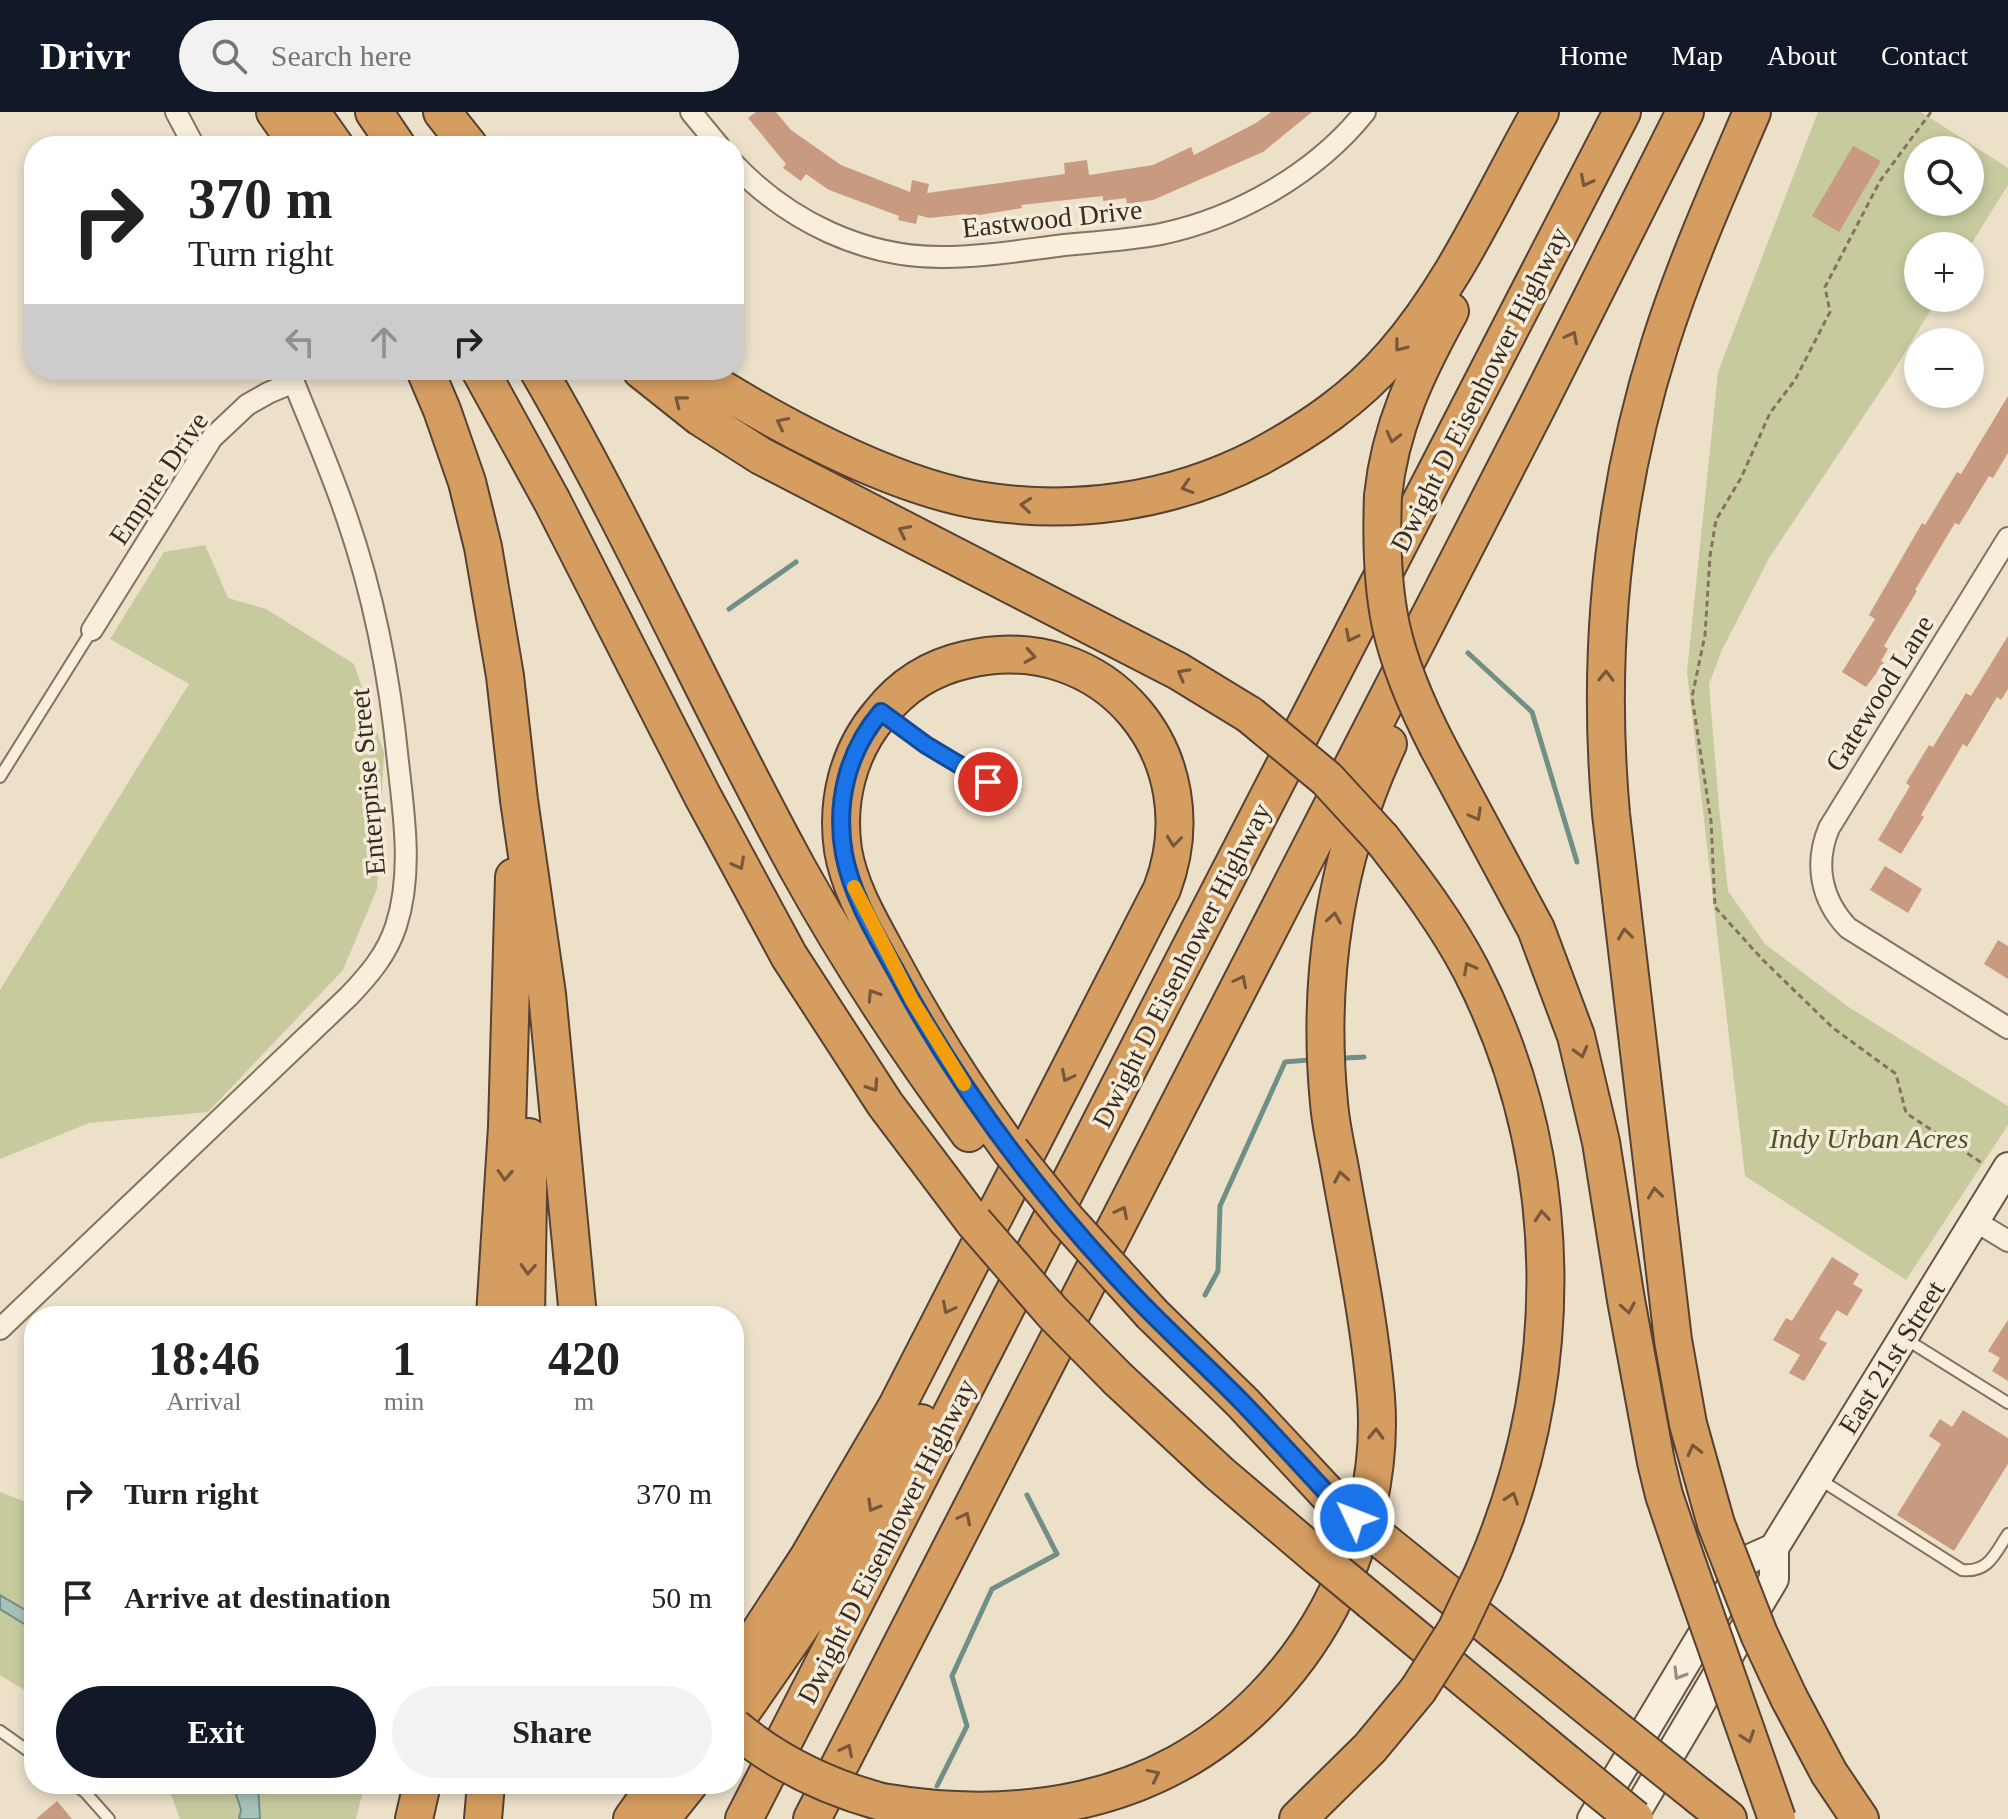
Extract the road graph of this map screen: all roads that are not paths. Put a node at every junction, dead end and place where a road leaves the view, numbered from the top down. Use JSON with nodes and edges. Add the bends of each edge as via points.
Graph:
{"nodes":[{"id":1,"x":176,"y":112,"type":"edge"},
{"id":2,"x":275,"y":112,"type":"edge"},
{"id":3,"x":311,"y":112,"type":"edge"},
{"id":4,"x":374,"y":112,"type":"edge"},
{"id":5,"x":422,"y":112,"type":"edge"},
{"id":6,"x":442,"y":112,"type":"edge"},
{"id":7,"x":691,"y":112,"type":"edge"},
{"id":8,"x":1365,"y":112,"type":"edge"},
{"id":9,"x":1540,"y":112,"type":"edge"},
{"id":10,"x":1557,"y":112,"type":"edge"},
{"id":11,"x":1622,"y":112,"type":"edge"},
{"id":12,"x":1685,"y":112,"type":"edge"},
{"id":13,"x":1752,"y":112,"type":"edge"},
{"id":14,"x":189,"y":136,"type":"edge"},
{"id":15,"x":292,"y":136,"type":"edge"},
{"id":16,"x":328,"y":136,"type":"edge"},
{"id":17,"x":390,"y":136,"type":"edge"},
{"id":18,"x":440,"y":136,"type":"edge"},
{"id":19,"x":461,"y":136,"type":"edge"},
{"id":20,"x":711,"y":136,"type":"edge"},
{"id":21,"x":744,"y":174,"type":"edge"},
{"id":22,"x":285,"y":380,"type":"edge"},
{"id":23,"x":293,"y":380,"type":"edge"},
{"id":24,"x":429,"y":380,"type":"edge"},
{"id":25,"x":485,"y":380,"type":"edge"},
{"id":26,"x":543,"y":380,"type":"edge"},
{"id":27,"x":654,"y":380,"type":"edge"},
{"id":28,"x":708,"y":380,"type":"edge"},
{"id":29,"x":1537,"y":407,"type":"junction"},
{"id":30,"x":2008,"y":538,"type":"edge"},
{"id":31,"x":92,"y":630,"type":"joint"},
{"id":32,"x":881,"y":712,"type":"junction"},
{"id":33,"x":0,"y":777,"type":"edge"},
{"id":34,"x":988,"y":782,"type":"dead end"},
{"id":35,"x":519,"y":800,"type":"junction"},
{"id":36,"x":535,"y":916,"type":"junction"},
{"id":37,"x":2008,"y":1028,"type":"edge"},
{"id":38,"x":1005,"y":1161,"type":"junction"},
{"id":39,"x":2003,"y":1183,"type":"edge"},
{"id":40,"x":1975,"y":1221,"type":"junction"},
{"id":41,"x":2008,"y":1241,"type":"edge"},
{"id":42,"x":1010,"y":1298,"type":"junction"},
{"id":43,"x":24,"y":1306,"type":"edge"},
{"id":44,"x":24,"y":1306,"type":"edge"},
{"id":45,"x":496,"y":1306,"type":"edge"},
{"id":46,"x":526,"y":1306,"type":"edge"},
{"id":47,"x":577,"y":1306,"type":"edge"},
{"id":48,"x":0,"y":1329,"type":"edge"},
{"id":49,"x":1903,"y":1338,"type":"junction"},
{"id":50,"x":2008,"y":1403,"type":"edge"},
{"id":51,"x":1817,"y":1478,"type":"junction"},
{"id":52,"x":2008,"y":1534,"type":"edge"},
{"id":53,"x":1774,"y":1548,"type":"junction"},
{"id":54,"x":744,"y":1656,"type":"edge"},
{"id":55,"x":744,"y":1710,"type":"edge"},
{"id":56,"x":0,"y":1731,"type":"edge"},
{"id":57,"x":744,"y":1734,"type":"edge"},
{"id":58,"x":24,"y":1748,"type":"edge"},
{"id":59,"x":87,"y":1794,"type":"edge"},
{"id":60,"x":420,"y":1794,"type":"edge"},
{"id":61,"x":485,"y":1794,"type":"edge"},
{"id":62,"x":650,"y":1794,"type":"edge"},
{"id":63,"x":681,"y":1794,"type":"edge"},
{"id":64,"x":109,"y":1819,"type":"edge"},
{"id":65,"x":414,"y":1819,"type":"edge"},
{"id":66,"x":483,"y":1819,"type":"edge"},
{"id":67,"x":632,"y":1819,"type":"edge"},
{"id":68,"x":661,"y":1819,"type":"edge"},
{"id":69,"x":744,"y":1819,"type":"edge"},
{"id":70,"x":812,"y":1819,"type":"edge"},
{"id":71,"x":1298,"y":1819,"type":"edge"},
{"id":72,"x":1592,"y":1819,"type":"edge"},
{"id":73,"x":1633,"y":1819,"type":"edge"},
{"id":74,"x":1728,"y":1819,"type":"edge"},
{"id":75,"x":1777,"y":1819,"type":"edge"},
{"id":76,"x":1860,"y":1819,"type":"edge"}],
"edges":[{"from":1,"to":14,"type":"street"},
{"from":2,"to":15,"type":"highway"},
{"from":3,"to":16,"type":"highway"},
{"from":4,"to":17,"type":"highway"},
{"from":5,"to":18,"type":"highway"},
{"from":6,"to":19,"type":"highway"},
{"from":7,"to":20,"type":"street"},
{"from":8,"to":21,"type":"street","name":"Eastwood Drive","via":[[1326,153],[1292,178],[1197,224],[1156,235],[969,256],[903,254],[845,239],[793,213]]},
{"from":9,"to":28,"type":"highway","one_way":true,"via":[[1438,294],[1392,356],[1301,434],[1191,487],[1089,505],[975,499],[912,481],[829,447]]},
{"from":10,"to":75,"type":"highway","one_way":true,"bridge":true,"via":[[1412,384],[1390,448],[1383,496],[1383,581],[1391,630],[1413,700],[1536,929],[1576,1036],[1601,1142],[1664,1495]]},
{"from":11,"to":42,"type":"highway","name":"Dwight D Eisenhower Highway","one_way":true},
{"from":29,"to":12,"type":"highway","one_way":true},
{"from":76,"to":13,"type":"highway","one_way":true,"bridge":true,"via":[[1829,1773],[1753,1621],[1716,1524],[1685,1410],[1611,814],[1606,736],[1609,606],[1628,466],[1684,276]]},
{"from":22,"to":31,"type":"street","name":"Empire Drive","via":[[247,405],[212,438]]},
{"from":23,"to":44,"type":"street","name":"Enterprise Street","via":[[349,521],[382,648],[397,738],[404,829],[404,894],[396,926],[378,963],[349,996]]},
{"from":24,"to":35,"type":"highway","via":[[467,482],[483,547]]},
{"from":25,"to":73,"type":"highway","one_way":true,"bridge":true,"via":[[789,956],[885,1104],[974,1222],[1053,1313],[1219,1473]]},
{"from":38,"to":26,"type":"highway","one_way":true,"via":[[942,1096],[821,910]]},
{"from":71,"to":27,"type":"highway","one_way":true,"bridge":true,"via":[[1370,1748],[1418,1690],[1484,1571],[1522,1470],[1544,1338],[1539,1182],[1510,1063],[1476,982],[1436,913],[1382,839],[1327,779],[1250,715],[1178,671],[761,456]]},
{"from":57,"to":29,"type":"highway","one_way":true,"bridge":true,"via":[[764,1751],[839,1789],[939,1814],[1006,1814],[1081,1802],[1132,1786],[1207,1745],[1273,1689],[1308,1643],[1336,1595],[1360,1534],[1374,1471],[1376,1400],[1329,1107],[1326,986],[1335,908],[1363,801]]},
{"from":70,"to":29,"type":"highway","one_way":true},
{"from":30,"to":37,"type":"street","name":"Gatewood Lane","via":[[1829,828],[1822,852],[1823,885],[1832,908],[1854,933]]},
{"from":31,"to":33,"type":"lane"},
{"from":32,"to":34,"type":"lane"},
{"from":32,"to":38,"type":"highway","via":[[854,755],[844,785],[841,833],[847,870],[912,1000]]},
{"from":32,"to":54,"type":"highway","one_way":true,"via":[[914,681],[954,663],[1010,654],[1066,665],[1117,695],[1152,734],[1173,788],[1174,848],[1162,889],[897,1406]]},
{"from":35,"to":36,"type":"highway"},
{"from":35,"to":45,"type":"highway","one_way":true},
{"from":36,"to":46,"type":"highway","one_way":true,"via":[[529,995]]},
{"from":36,"to":47,"type":"highway"},
{"from":38,"to":74,"type":"highway","bridge":true,"via":[[1082,1267],[1147,1323],[1221,1408]]},
{"from":39,"to":40,"type":"main road","name":"East 21st Street"},
{"from":40,"to":41,"type":"street"},
{"from":40,"to":49,"type":"main road","name":"East 21st Street"},
{"from":42,"to":55,"type":"highway","one_way":true,"via":[[926,1414],[824,1593]]},
{"from":42,"to":69,"type":"highway","name":"Dwight D Eisenhower Highway"},
{"from":43,"to":48,"type":"street","name":"Enterprise Street"},
{"from":49,"to":50,"type":"lane"},
{"from":49,"to":51,"type":"main road","name":"East 21st Street"},
{"from":51,"to":52,"type":"lane","via":[[1962,1570],[1975,1571],[1990,1562]]},
{"from":51,"to":53,"type":"main road","name":"East 21st Street"},
{"from":53,"to":72,"type":"main road","name":"East 21st Street","one_way":true,"via":[[1747,1560]]},
{"from":53,"to":73,"type":"main road","name":"East 21st Street","via":[[1774,1579]]},
{"from":56,"to":58,"type":"lane"},
{"from":59,"to":64,"type":"lane"},
{"from":60,"to":65,"type":"highway"},
{"from":61,"to":66,"type":"highway"},
{"from":62,"to":67,"type":"highway"},
{"from":63,"to":68,"type":"highway"}]}
